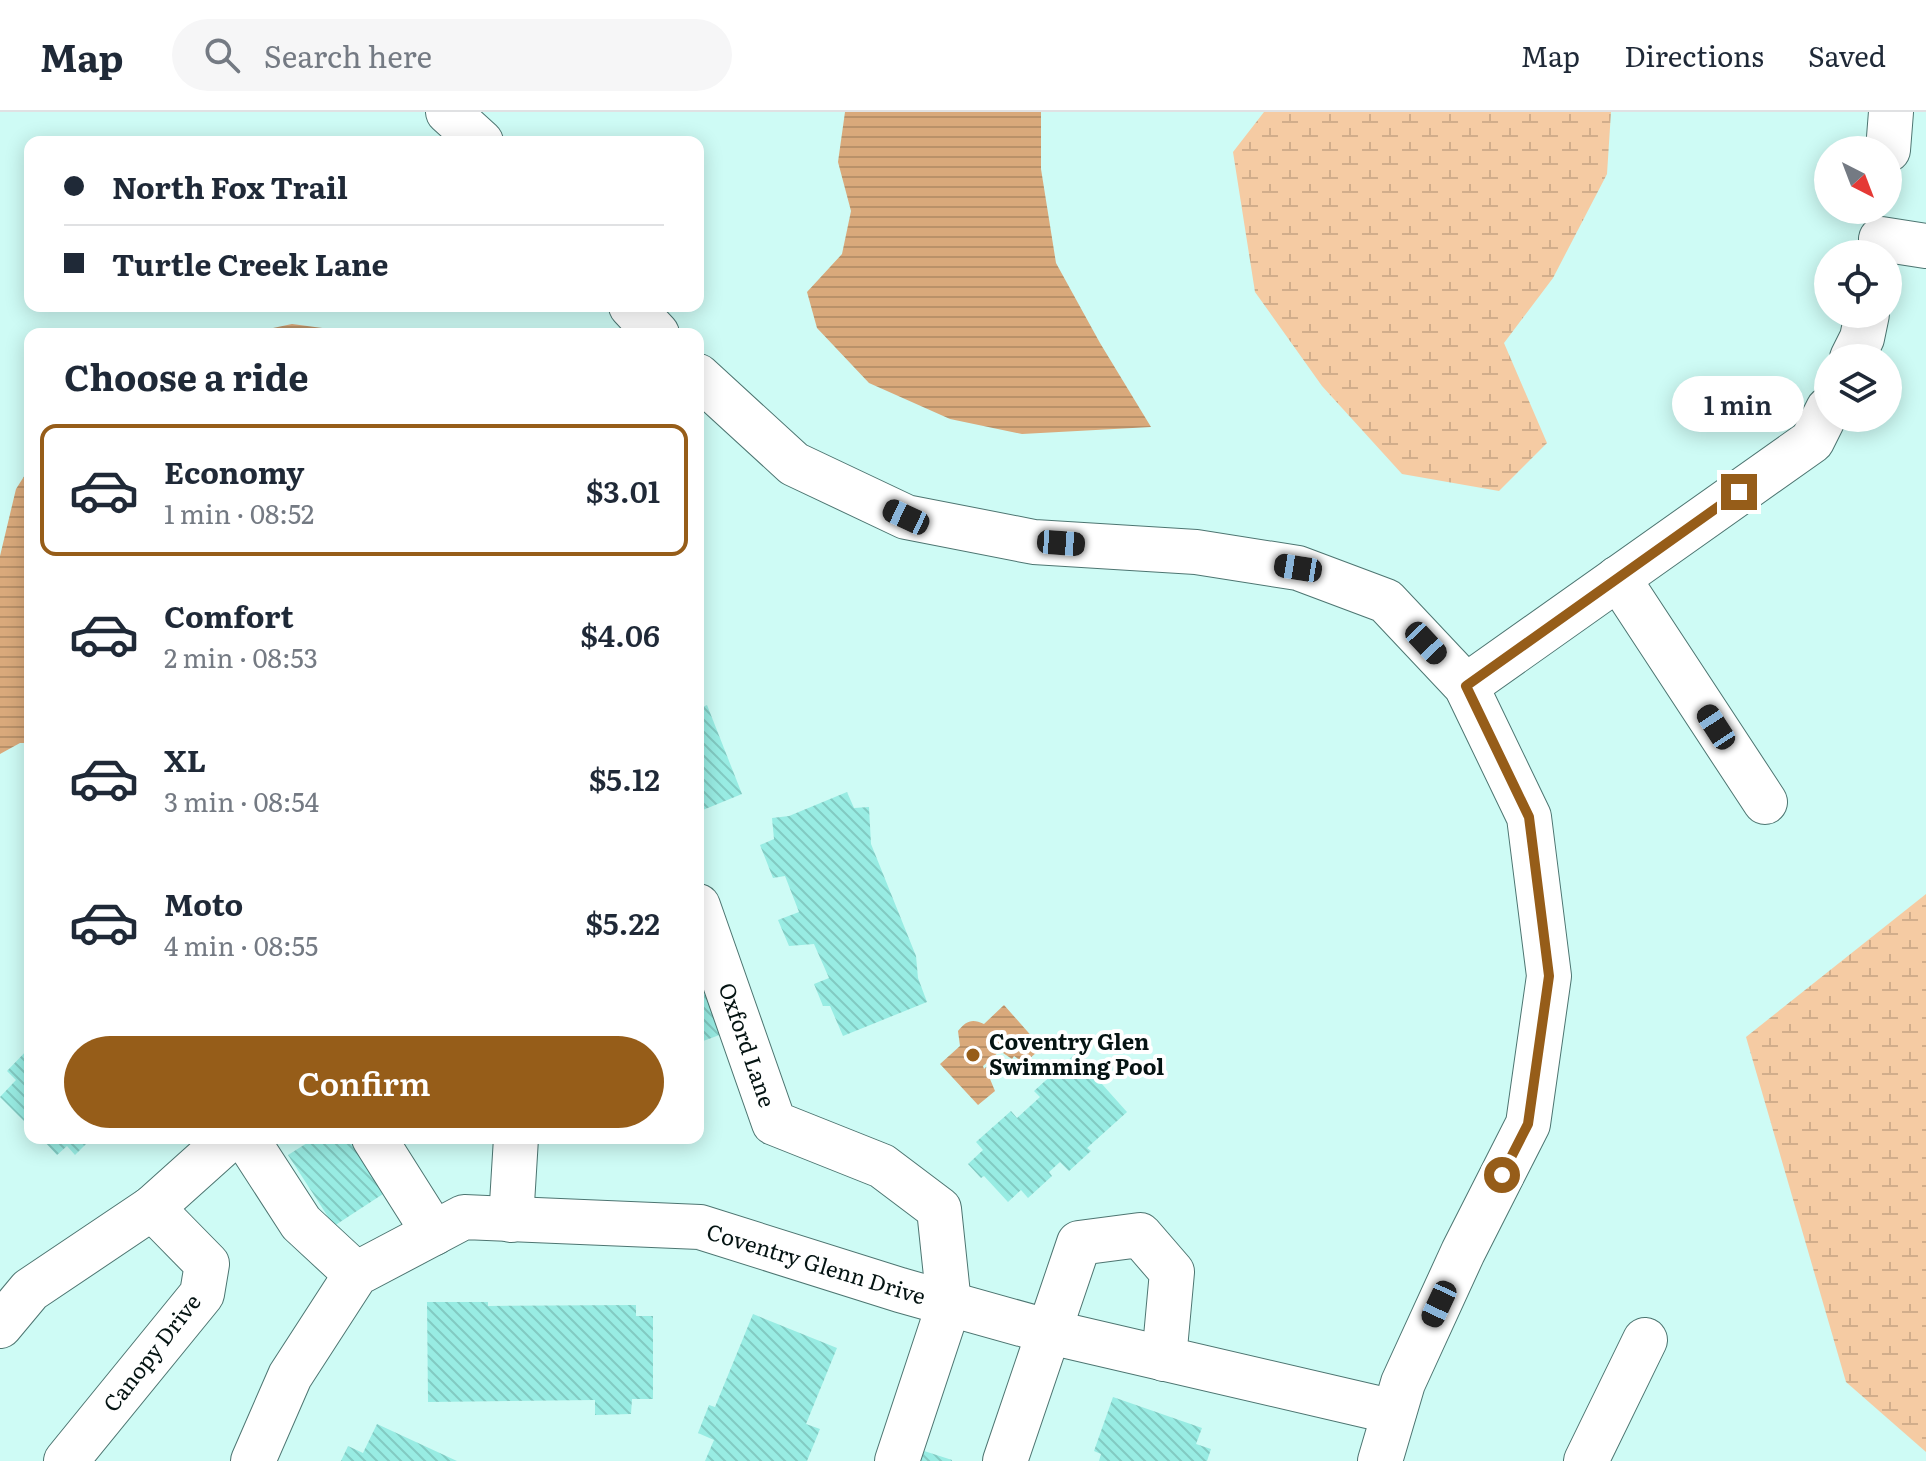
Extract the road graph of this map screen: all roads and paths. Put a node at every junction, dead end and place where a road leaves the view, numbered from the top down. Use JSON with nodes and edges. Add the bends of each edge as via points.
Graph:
{"nodes":[{"id":1,"x":1891,"y":112,"type":"edge"},
{"id":2,"x":1889,"y":136,"type":"edge"},
{"id":3,"x":1880,"y":234,"type":"edge"},
{"id":4,"x":1926,"y":246,"type":"edge"},
{"id":5,"x":637,"y":312,"type":"edge"},
{"id":6,"x":651,"y":328,"type":"edge"},
{"id":7,"x":704,"y":382,"type":"edge"},
{"id":8,"x":1816,"y":432,"type":"edge"},
{"id":9,"x":1618,"y":578,"type":"junction"},
{"id":10,"x":1466,"y":686,"type":"junction"},
{"id":11,"x":1765,"y":802,"type":"dead end"},
{"id":12,"x":704,"y":923,"type":"edge"},
{"id":13,"x":223,"y":1144,"type":"edge"},
{"id":14,"x":250,"y":1144,"type":"edge"},
{"id":15,"x":378,"y":1144,"type":"edge"},
{"id":16,"x":516,"y":1144,"type":"edge"},
{"id":17,"x":152,"y":1208,"type":"junction"},
{"id":18,"x":511,"y":1220,"type":"junction"},
{"id":19,"x":434,"y":1233,"type":"junction"},
{"id":20,"x":356,"y":1274,"type":"junction"},
{"id":21,"x":949,"y":1304,"type":"junction"},
{"id":22,"x":0,"y":1326,"type":"edge"},
{"id":23,"x":1050,"y":1332,"type":"junction"},
{"id":24,"x":1645,"y":1340,"type":"dead end"},
{"id":25,"x":1164,"y":1359,"type":"junction"},
{"id":26,"x":1394,"y":1412,"type":"junction"},
{"id":27,"x":66,"y":1461,"type":"edge"},
{"id":28,"x":253,"y":1461,"type":"edge"},
{"id":29,"x":897,"y":1461,"type":"edge"},
{"id":30,"x":1005,"y":1461,"type":"edge"},
{"id":31,"x":1380,"y":1461,"type":"edge"},
{"id":32,"x":1586,"y":1461,"type":"edge"}],
"edges":[{"from":1,"to":2,"type":"street"},
{"from":3,"to":4,"type":"street"},
{"from":5,"to":6,"type":"street"},
{"from":7,"to":10,"type":"street","via":[[794,464],[906,517],[1034,542],[1196,552],[1298,568],[1386,601]]},
{"from":8,"to":9,"type":"street","via":[[1812,441]]},
{"from":9,"to":10,"type":"street"},
{"from":9,"to":11,"type":"street"},
{"from":10,"to":26,"type":"street","via":[[1529,817],[1549,976],[1528,1124],[1463,1252]]},
{"from":12,"to":21,"type":"street","name":"Oxford Lane","via":[[774,1123],[882,1166],[939,1209]]},
{"from":13,"to":17,"type":"street"},
{"from":14,"to":20,"type":"street","via":[[301,1223]]},
{"from":15,"to":19,"type":"street"},
{"from":16,"to":18,"type":"street"},
{"from":17,"to":22,"type":"street","via":[[30,1290]]},
{"from":17,"to":27,"type":"street","name":"Canopy Drive","via":[[207,1264],[202,1294]]},
{"from":18,"to":19,"type":"street","name":"Coventry Glenn Drive","via":[[464,1217]]},
{"from":18,"to":21,"type":"street","name":"Coventry Glenn Drive","via":[[700,1227]]},
{"from":19,"to":20,"type":"street","name":"Coventry Glenn Drive"},
{"from":20,"to":28,"type":"street","name":"Coventry Glenn Drive","via":[[290,1376]]},
{"from":21,"to":23,"type":"street","name":"Coventry Glenn Drive"},
{"from":21,"to":29,"type":"street","name":"Oxford Lane"},
{"from":23,"to":25,"type":"street","name":"Coventry Glenn Drive"},
{"from":23,"to":25,"type":"street","via":[[1079,1243],[1140,1235],[1172,1272]]},
{"from":23,"to":30,"type":"street"},
{"from":24,"to":32,"type":"street"},
{"from":25,"to":26,"type":"street","name":"Coventry Glenn Drive"},
{"from":26,"to":31,"type":"street"}]}
